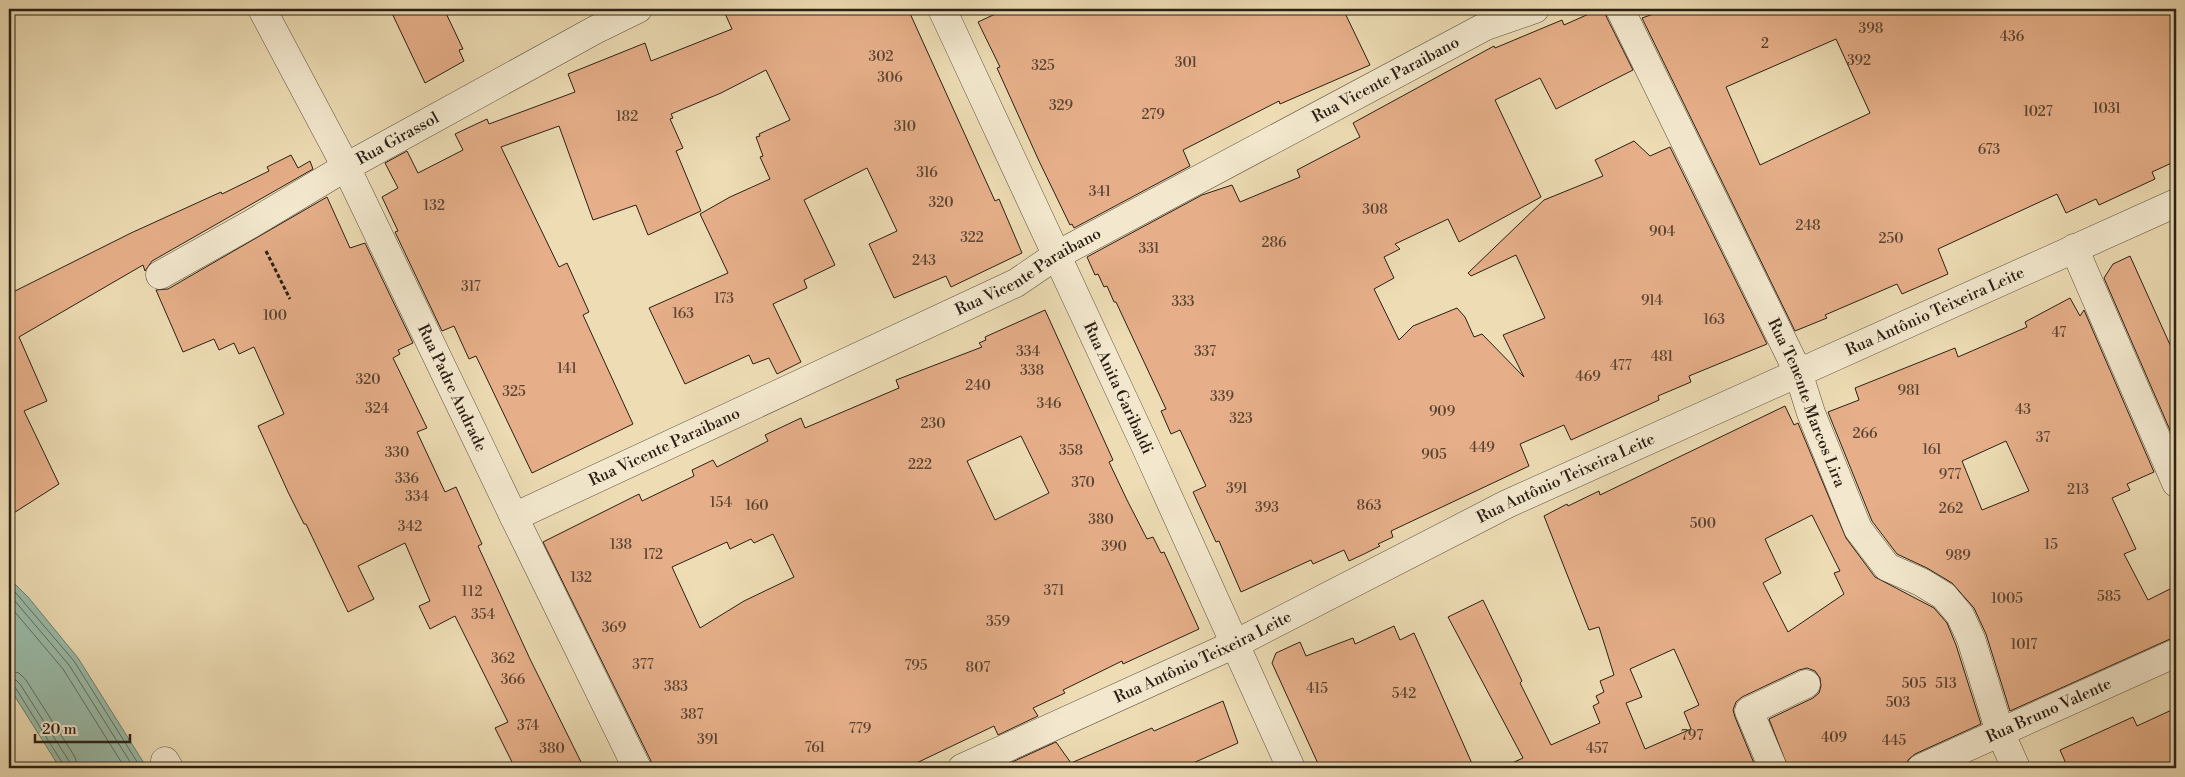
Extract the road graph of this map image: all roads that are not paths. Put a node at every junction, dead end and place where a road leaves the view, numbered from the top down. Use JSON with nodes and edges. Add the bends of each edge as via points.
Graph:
{"nodes":[{"id":1,"x":262,"y":9,"type":"edge"},
{"id":2,"x":638,"y":9,"type":"edge"},
{"id":3,"x":942,"y":9,"type":"edge"},
{"id":4,"x":1535,"y":9,"type":"edge"},
{"id":5,"x":1620,"y":9,"type":"edge"},
{"id":6,"x":346,"y":167,"type":"junction"},
{"id":7,"x":2176,"y":203,"type":"edge"},
{"id":8,"x":2074,"y":248,"type":"junction"},
{"id":9,"x":1057,"y":255,"type":"junction"},
{"id":10,"x":160,"y":275,"type":"dead end"},
{"id":11,"x":1798,"y":372,"type":"junction"},
{"id":12,"x":2176,"y":483,"type":"edge"},
{"id":13,"x":514,"y":517,"type":"junction"},
{"id":14,"x":1235,"y":644,"type":"junction"},
{"id":15,"x":2176,"y":653,"type":"edge"},
{"id":16,"x":1806,"y":684,"type":"dead end"},
{"id":17,"x":2000,"y":732,"type":"junction"},
{"id":18,"x":637,"y":768,"type":"edge"},
{"id":19,"x":962,"y":768,"type":"edge"},
{"id":20,"x":1291,"y":768,"type":"edge"},
{"id":21,"x":1773,"y":768,"type":"edge"},
{"id":22,"x":1921,"y":768,"type":"edge"},
{"id":23,"x":2016,"y":768,"type":"edge"}],
"edges":[{"from":1,"to":6,"type":"street","name":"Rua Padre Andrade"},
{"from":2,"to":6,"type":"street","name":"Rua Girassol"},
{"from":3,"to":9,"type":"street","name":"Rua Anita Garibaldi"},
{"from":4,"to":9,"type":"street","name":"Rua Vicente Paraibano","via":[[1486,26]]},
{"from":5,"to":11,"type":"street","name":"Rua Tenente Marcos Lira"},
{"from":6,"to":10,"type":"street","name":"Rua Girassol"},
{"from":6,"to":13,"type":"street","name":"Rua Padre Andrade"},
{"from":7,"to":8,"type":"street","name":"Rua Antônio Teixeira Leite"},
{"from":8,"to":11,"type":"street","name":"Rua Antônio Teixeira Leite"},
{"from":8,"to":12,"type":"street"},
{"from":9,"to":13,"type":"street","name":"Rua Vicente Paraibano","via":[[1016,283]]},
{"from":9,"to":14,"type":"street","name":"Rua Anita Garibaldi"},
{"from":11,"to":14,"type":"street","name":"Rua Antônio Teixeira Leite","via":[[1507,504]]},
{"from":11,"to":17,"type":"street","name":"Rua Tenente Marcos Lira","via":[[1858,529],[1887,566],[1944,596],[1960,615]]},
{"from":13,"to":18,"type":"street","name":"Rua Padre Andrade"},
{"from":14,"to":19,"type":"street","name":"Rua Antônio Teixeira Leite"},
{"from":14,"to":20,"type":"street","name":"Rua Anita Garibaldi"},
{"from":15,"to":17,"type":"street","name":"Rua Bruno Valente"},
{"from":16,"to":21,"type":"street","via":[[1749,711]]},
{"from":17,"to":22,"type":"street","name":"Rua Bruno Valente"},
{"from":17,"to":23,"type":"street","name":"Rua Tenente Marcos Lira"}]}
